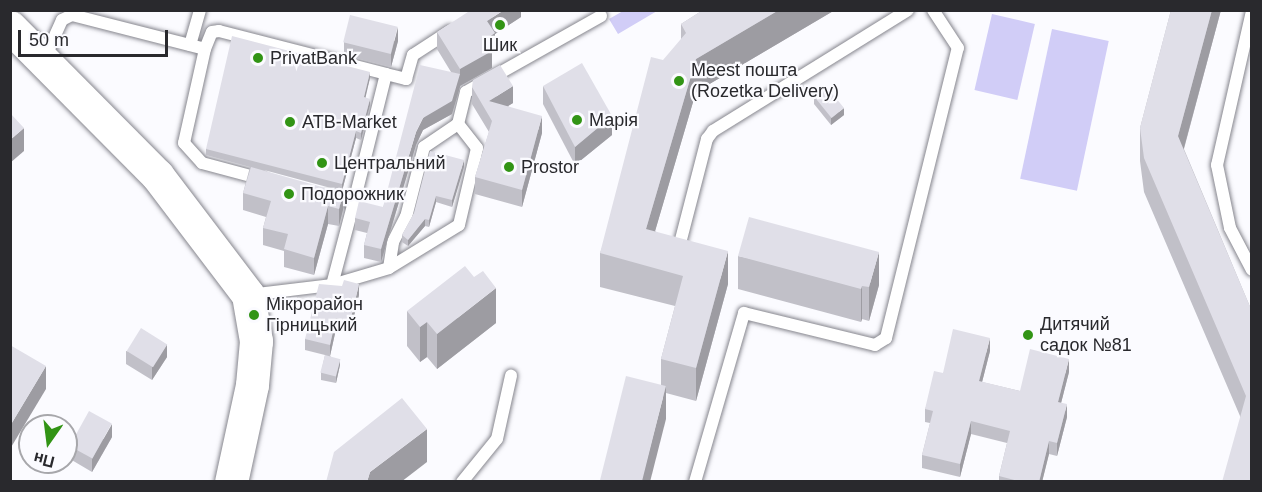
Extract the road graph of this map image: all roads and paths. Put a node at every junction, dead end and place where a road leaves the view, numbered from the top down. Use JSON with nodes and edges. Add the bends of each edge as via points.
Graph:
{"nodes":[{"id":1,"x":200,"y":10,"type":"edge"},
{"id":2,"x":908,"y":10,"type":"edge"},
{"id":3,"x":933,"y":10,"type":"edge"},
{"id":4,"x":1251,"y":11,"type":"edge"},
{"id":5,"x":95,"y":16,"type":"edge"},
{"id":6,"x":601,"y":16,"type":"dead end"},
{"id":7,"x":461,"y":23,"type":"edge"},
{"id":8,"x":10,"y":27,"type":"edge"},
{"id":9,"x":190,"y":45,"type":"junction"},
{"id":10,"x":205,"y":49,"type":"junction"},
{"id":11,"x":44,"y":61,"type":"junction"},
{"id":12,"x":386,"y":74,"type":"junction"},
{"id":13,"x":458,"y":124,"type":"junction"},
{"id":14,"x":278,"y":183,"type":"edge"},
{"id":15,"x":311,"y":191,"type":"edge"},
{"id":16,"x":354,"y":202,"type":"junction"},
{"id":17,"x":678,"y":251,"type":"edge"},
{"id":18,"x":389,"y":268,"type":"junction"},
{"id":19,"x":1251,"y":270,"type":"edge"},
{"id":20,"x":332,"y":285,"type":"junction"},
{"id":21,"x":248,"y":295,"type":"junction"},
{"id":22,"x":511,"y":376,"type":"dead end"},
{"id":23,"x":231,"y":482,"type":"edge"},
{"id":24,"x":462,"y":482,"type":"edge"},
{"id":25,"x":694,"y":482,"type":"edge"}],
"edges":[{"from":1,"to":9,"type":"lane"},
{"from":2,"to":17,"type":"lane","via":[[713,131],[707,139]]},
{"from":3,"to":25,"type":"lane","via":[[958,48],[886,338],[875,345],[744,313]]},
{"from":4,"to":19,"type":"lane","via":[[1217,165],[1230,228]]},
{"from":5,"to":9,"type":"lane"},
{"from":5,"to":11,"type":"lane","via":[[66,16]]},
{"from":6,"to":13,"type":"lane","via":[[466,92]]},
{"from":7,"to":12,"type":"lane","via":[[413,55],[406,79]]},
{"from":8,"to":11,"type":"street"},
{"from":9,"to":10,"type":"lane"},
{"from":10,"to":12,"type":"lane","via":[[212,32],[219,31]]},
{"from":10,"to":14,"type":"lane","via":[[184,143],[202,163]]},
{"from":11,"to":21,"type":"street","via":[[157,175]]},
{"from":12,"to":16,"type":"lane"},
{"from":13,"to":18,"type":"lane","via":[[424,147],[406,217],[393,242]]},
{"from":13,"to":18,"type":"lane","via":[[477,148],[459,225]]},
{"from":15,"to":16,"type":"lane"},
{"from":16,"to":20,"type":"lane"},
{"from":18,"to":20,"type":"lane"},
{"from":20,"to":21,"type":"lane"},
{"from":21,"to":23,"type":"street","via":[[256,341],[252,385]]},
{"from":22,"to":24,"type":"lane","via":[[497,439]]}]}
